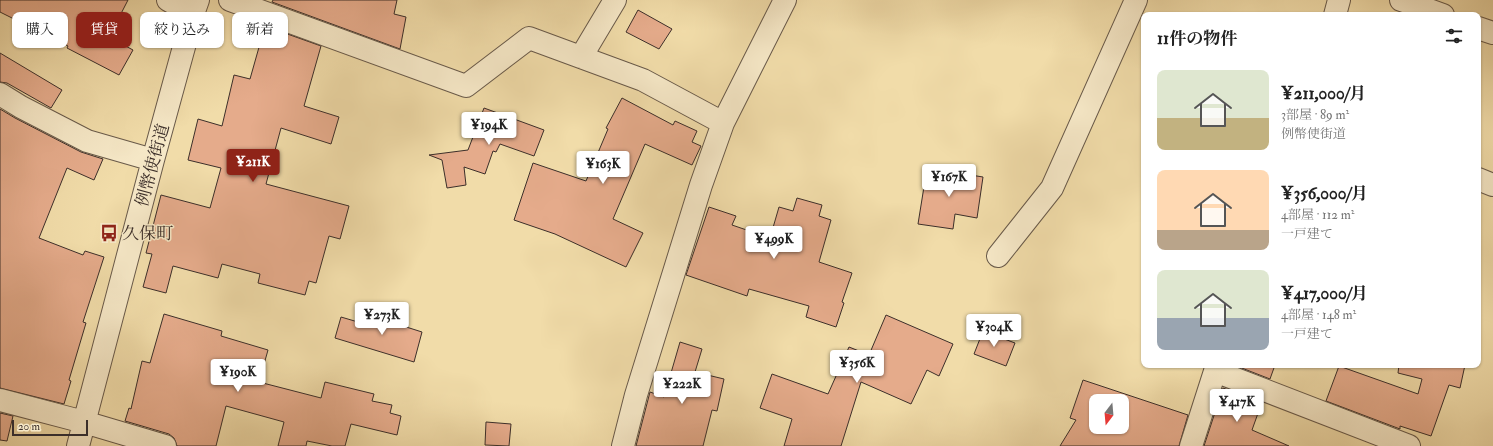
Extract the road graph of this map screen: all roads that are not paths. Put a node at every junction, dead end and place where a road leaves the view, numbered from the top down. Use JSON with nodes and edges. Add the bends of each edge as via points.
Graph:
{"nodes":[{"id":1,"x":168,"y":0,"type":"edge"},
{"id":2,"x":230,"y":0,"type":"edge"},
{"id":3,"x":615,"y":0,"type":"edge"},
{"id":4,"x":785,"y":0,"type":"edge"},
{"id":5,"x":1136,"y":0,"type":"edge"},
{"id":6,"x":1339,"y":0,"type":"edge"},
{"id":7,"x":1401,"y":0,"type":"edge"},
{"id":8,"x":195,"y":7,"type":"edge"},
{"id":9,"x":1336,"y":12,"type":"edge"},
{"id":10,"x":1435,"y":12,"type":"edge"},
{"id":11,"x":1481,"y":29,"type":"edge"},
{"id":12,"x":1493,"y":33,"type":"edge"},
{"id":13,"x":581,"y":57,"type":"junction"},
{"id":14,"x":0,"y":94,"type":"edge"},
{"id":15,"x":723,"y":123,"type":"junction"},
{"id":16,"x":153,"y":160,"type":"junction"},
{"id":17,"x":1481,"y":180,"type":"edge"},
{"id":18,"x":1493,"y":184,"type":"edge"},
{"id":19,"x":998,"y":256,"type":"dead end"},
{"id":20,"x":1216,"y":368,"type":"edge"},
{"id":21,"x":0,"y":400,"type":"edge"},
{"id":22,"x":84,"y":422,"type":"junction"},
{"id":23,"x":78,"y":446,"type":"edge"},
{"id":24,"x":166,"y":446,"type":"edge"},
{"id":25,"x":623,"y":446,"type":"edge"},
{"id":26,"x":1192,"y":446,"type":"edge"},
{"id":27,"x":1409,"y":446,"type":"edge"}],
"edges":[{"from":1,"to":8,"type":"street"},
{"from":2,"to":13,"type":"street","via":[[466,86],[529,38]]},
{"from":3,"to":13,"type":"street"},
{"from":4,"to":15,"type":"street"},
{"from":5,"to":19,"type":"street","via":[[1052,188]]},
{"from":6,"to":9,"type":"street"},
{"from":7,"to":10,"type":"street"},
{"from":8,"to":16,"type":"street","name":"例幣使街道"},
{"from":11,"to":12,"type":"street"},
{"from":13,"to":15,"type":"street","via":[[643,80]]},
{"from":14,"to":16,"type":"street","via":[[87,141]]},
{"from":15,"to":25,"type":"street","via":[[701,185],[636,395]]},
{"from":16,"to":22,"type":"street","name":"例幣使街道"},
{"from":17,"to":18,"type":"street"},
{"from":20,"to":26,"type":"street"},
{"from":20,"to":27,"type":"street"},
{"from":21,"to":22,"type":"street"},
{"from":22,"to":23,"type":"street","name":"例幣使街道"},
{"from":22,"to":24,"type":"street"}]}
